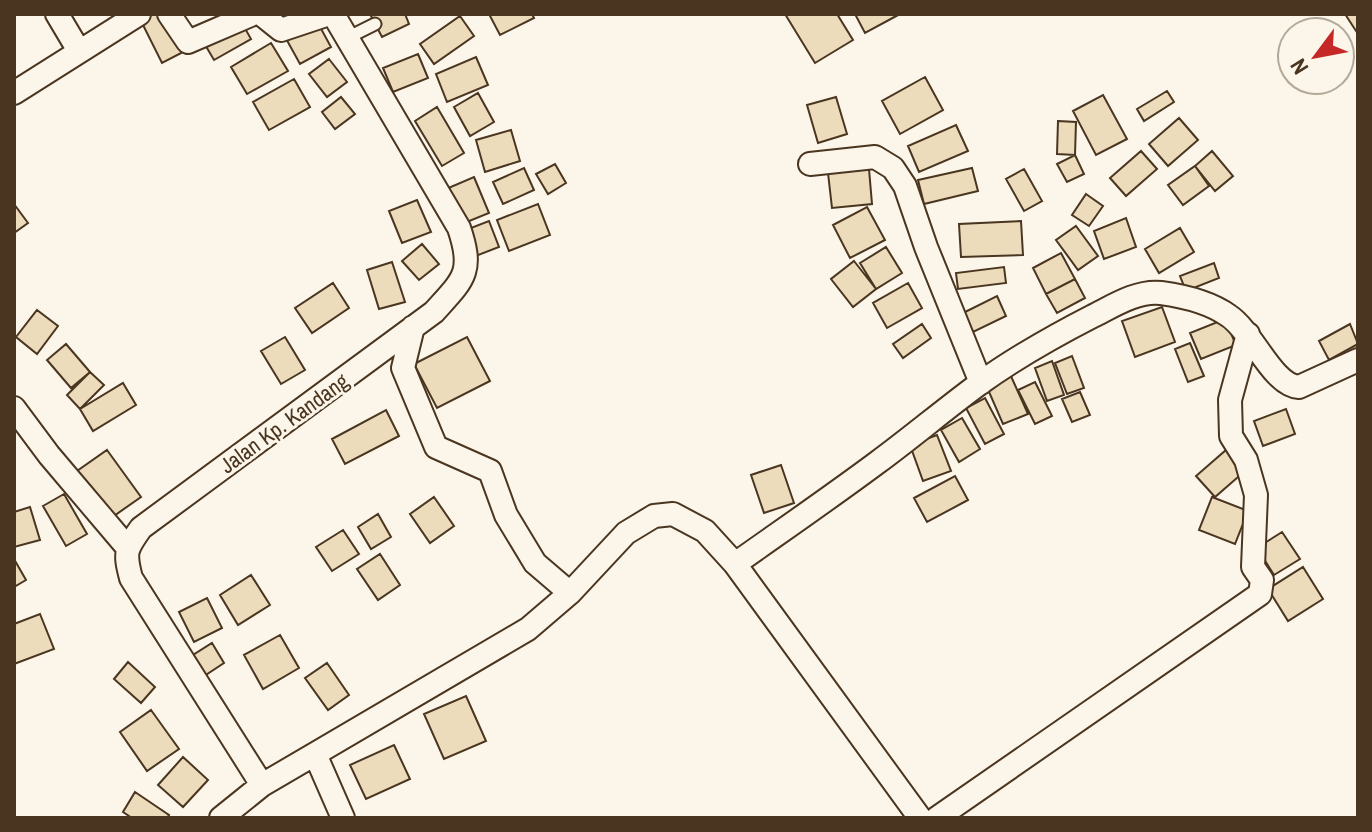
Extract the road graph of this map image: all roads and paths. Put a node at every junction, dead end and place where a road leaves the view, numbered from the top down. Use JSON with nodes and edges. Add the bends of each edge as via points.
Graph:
{"nodes":[{"id":1,"x":57,"y":14,"type":"edge"},
{"id":2,"x":139,"y":14,"type":"edge"},
{"id":3,"x":169,"y":14,"type":"edge"},
{"id":4,"x":253,"y":14,"type":"edge"},
{"id":5,"x":261,"y":14,"type":"edge"},
{"id":6,"x":331,"y":14,"type":"edge"},
{"id":7,"x":375,"y":24,"type":"dead end"},
{"id":8,"x":347,"y":38,"type":"junction"},
{"id":9,"x":79,"y":51,"type":"junction"},
{"id":10,"x":14,"y":93,"type":"edge"},
{"id":11,"x":810,"y":164,"type":"dead end"},
{"id":12,"x":413,"y":327,"type":"junction"},
{"id":13,"x":1248,"y":334,"type":"junction"},
{"id":14,"x":1358,"y":360,"type":"edge"},
{"id":15,"x":981,"y":383,"type":"junction"},
{"id":16,"x":14,"y":408,"type":"edge"},
{"id":17,"x":127,"y":547,"type":"junction"},
{"id":18,"x":735,"y":564,"type":"junction"},
{"id":19,"x":570,"y":593,"type":"junction"},
{"id":20,"x":315,"y":754,"type":"junction"},
{"id":21,"x":262,"y":785,"type":"junction"},
{"id":22,"x":221,"y":818,"type":"edge"},
{"id":23,"x":343,"y":818,"type":"edge"},
{"id":24,"x":920,"y":818,"type":"edge"},
{"id":25,"x":937,"y":818,"type":"edge"}],
"edges":[{"from":1,"to":9,"type":"street"},
{"from":2,"to":9,"type":"street"},
{"from":3,"to":4,"type":"street","via":[[188,42]]},
{"from":5,"to":6,"type":"street","via":[[281,30]]},
{"from":6,"to":8,"type":"street","name":"Jalan Kp. Kandang"},
{"from":7,"to":8,"type":"lane"},
{"from":8,"to":12,"type":"street","name":"Jalan Kp. Kandang","via":[[459,228],[467,252],[466,269],[454,290]]},
{"from":9,"to":10,"type":"street"},
{"from":11,"to":15,"type":"street","via":[[875,157],[893,168],[905,186]]},
{"from":12,"to":17,"type":"street","name":"Jalan Kp. Kandang","via":[[141,528]]},
{"from":12,"to":19,"type":"street","via":[[403,368],[436,447],[490,471],[506,515],[535,563]]},
{"from":13,"to":14,"type":"street","via":[[1280,379],[1291,386]]},
{"from":13,"to":15,"type":"street","via":[[1231,316],[1208,305],[1156,292],[1136,296],[1065,330]]},
{"from":13,"to":25,"type":"street","via":[[1230,400],[1231,436],[1246,460],[1256,495],[1253,567],[1262,580],[1260,594]]},
{"from":15,"to":18,"type":"street"},
{"from":16,"to":17,"type":"street"},
{"from":17,"to":21,"type":"street","via":[[131,578]]},
{"from":18,"to":19,"type":"street","via":[[705,531],[673,514],[654,516],[626,533]]},
{"from":18,"to":24,"type":"street"},
{"from":19,"to":20,"type":"street","via":[[528,629]]},
{"from":20,"to":21,"type":"street"},
{"from":20,"to":23,"type":"street"},
{"from":21,"to":22,"type":"street"}]}
